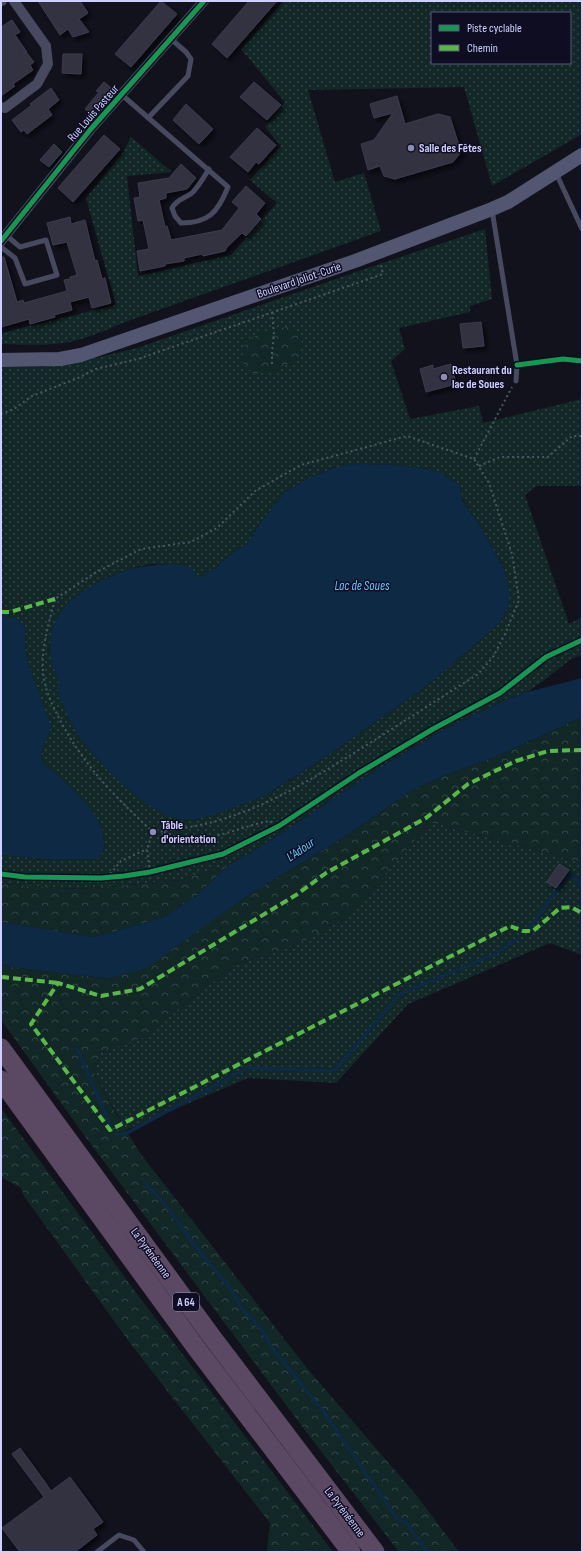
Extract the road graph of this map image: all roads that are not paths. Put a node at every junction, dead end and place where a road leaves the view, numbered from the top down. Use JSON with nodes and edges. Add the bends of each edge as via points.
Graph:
{"nodes":[{"id":1,"x":14,"y":1,"type":"edge"},
{"id":2,"x":204,"y":1,"type":"edge"},
{"id":3,"x":171,"y":39,"type":"junction"},
{"id":4,"x":122,"y":95,"type":"junction"},
{"id":5,"x":1,"y":108,"type":"edge"},
{"id":6,"x":148,"y":118,"type":"junction"},
{"id":7,"x":582,"y":155,"type":"edge"},
{"id":8,"x":209,"y":169,"type":"junction"},
{"id":9,"x":555,"y":172,"type":"junction"},
{"id":10,"x":492,"y":209,"type":"junction"},
{"id":11,"x":582,"y":229,"type":"edge"},
{"id":12,"x":3,"y":238,"type":"edge"},
{"id":13,"x":1,"y":247,"type":"edge"},
{"id":14,"x":1,"y":360,"type":"edge"},
{"id":15,"x":516,"y":380,"type":"road end"},
{"id":16,"x":1,"y":1048,"type":"edge"},
{"id":17,"x":1,"y":1080,"type":"edge"},
{"id":18,"x":97,"y":1552,"type":"edge"},
{"id":19,"x":144,"y":1552,"type":"edge"},
{"id":20,"x":351,"y":1552,"type":"edge"},
{"id":21,"x":375,"y":1552,"type":"edge"}],
"edges":[{"from":1,"to":5,"type":"street","via":[[46,46],[48,64],[37,84],[5,108]]},
{"from":2,"to":3,"type":"street","name":"Rue Louis Pasteur"},
{"from":3,"to":4,"type":"street","name":"Rue Louis Pasteur"},
{"from":3,"to":6,"type":"lane","via":[[192,59],[188,76]]},
{"from":4,"to":6,"type":"lane","name":"Rue Louis Pasteur"},
{"from":4,"to":12,"type":"street","name":"Rue Louis Pasteur","via":[[90,130]]},
{"from":6,"to":8,"type":"lane","name":"Rue Louis Pasteur"},
{"from":7,"to":9,"type":"main road","name":"Boulevard Joliot-Curie"},
{"from":8,"to":8,"type":"lane","name":"Rue Louis Pasteur","via":[[228,187],[222,203],[210,216],[195,223],[181,222],[172,208],[175,203],[191,194]]},
{"from":9,"to":10,"type":"main road","name":"Boulevard Joliot-Curie","via":[[508,202]]},
{"from":9,"to":11,"type":"lane"},
{"from":10,"to":14,"type":"main road","name":"Boulevard Joliot-Curie","via":[[378,252],[81,354],[60,359]]},
{"from":10,"to":15,"type":"lane","via":[[517,365]]},
{"from":12,"to":13,"type":"lane","name":"Rue Louis Pasteur","via":[[20,247],[46,240],[57,275],[25,284],[15,258]]},
{"from":16,"to":21,"type":"highway","name":"La Pyrénéenne","number":"A 64","via":[[212,1337]]},
{"from":17,"to":20,"type":"highway","name":"La Pyrénéenne","number":"A 64","via":[[197,1349]]},
{"from":18,"to":19,"type":"lane","via":[[120,1535],[134,1540]]}]}
